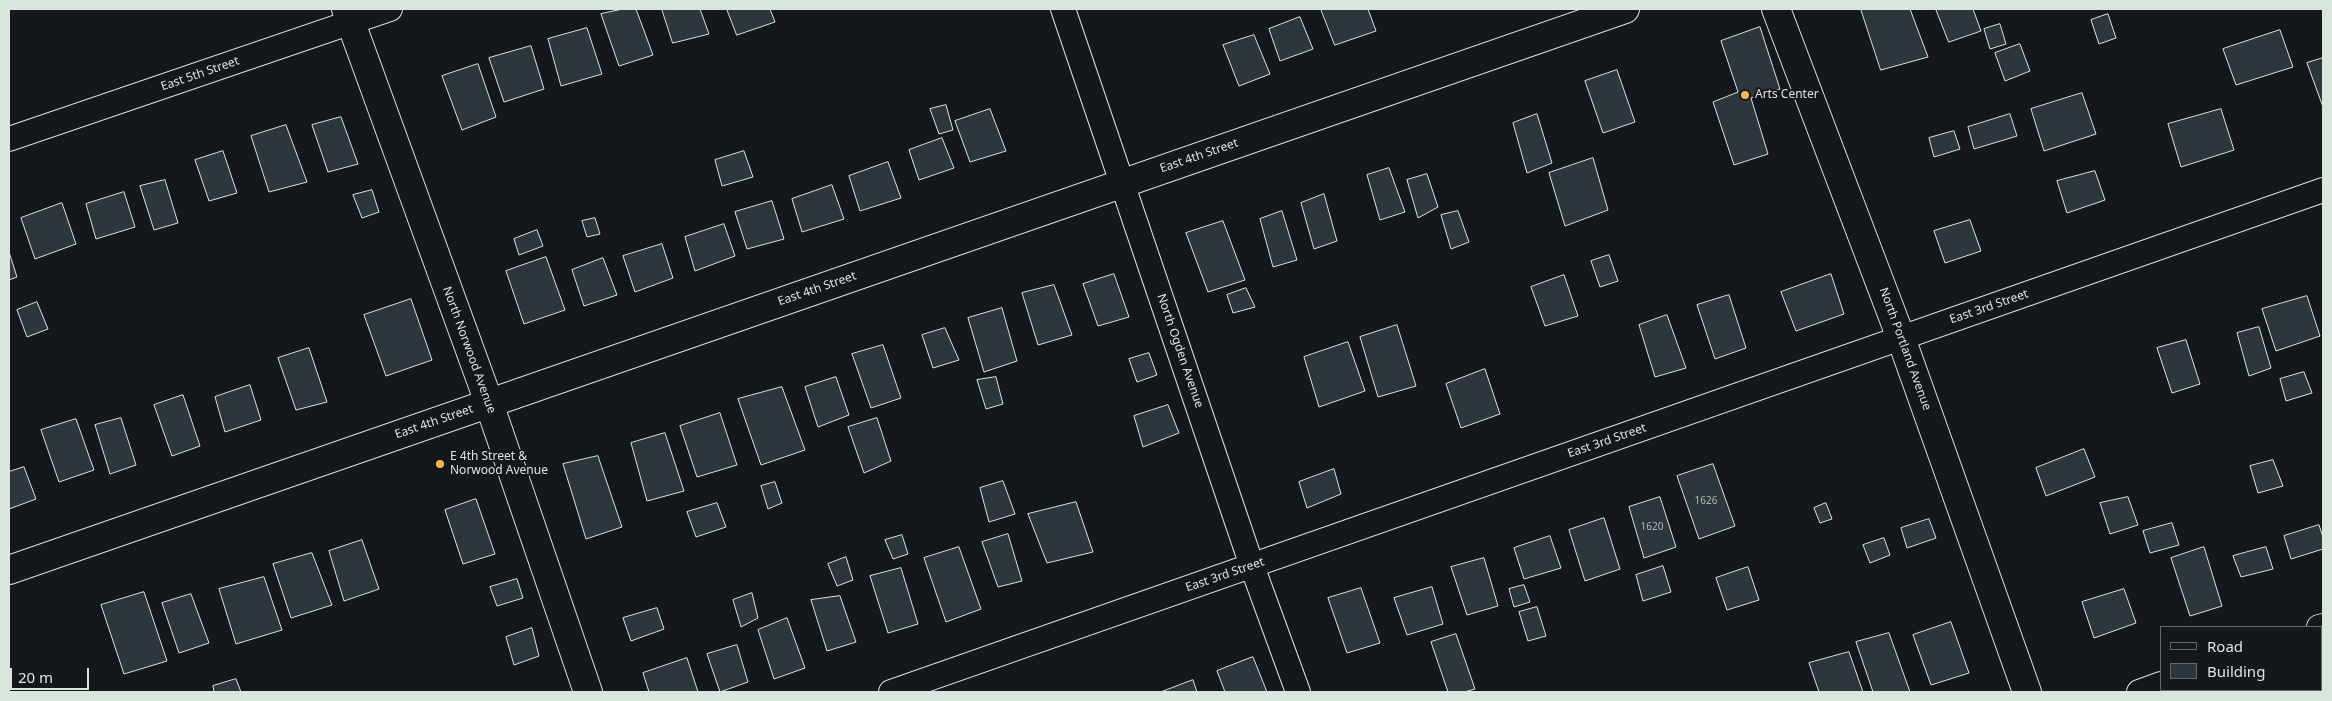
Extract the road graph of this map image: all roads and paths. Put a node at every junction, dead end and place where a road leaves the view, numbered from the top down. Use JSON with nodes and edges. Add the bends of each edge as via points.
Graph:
{"nodes":[{"id":1,"x":390,"y":9,"type":"edge"},
{"id":2,"x":1063,"y":9,"type":"edge"},
{"id":3,"x":1625,"y":9,"type":"edge"},
{"id":4,"x":1776,"y":9,"type":"edge"},
{"id":5,"x":349,"y":15,"type":"edge"},
{"id":6,"x":9,"y":139,"type":"edge"},
{"id":7,"x":1122,"y":183,"type":"junction"},
{"id":8,"x":2323,"y":190,"type":"edge"},
{"id":9,"x":1901,"y":338,"type":"junction"},
{"id":10,"x":489,"y":403,"type":"junction"},
{"id":11,"x":1252,"y":566,"type":"junction"},
{"id":12,"x":9,"y":570,"type":"edge"},
{"id":13,"x":2160,"y":684,"type":"edge"},
{"id":14,"x":588,"y":692,"type":"edge"},
{"id":15,"x":891,"y":692,"type":"edge"},
{"id":16,"x":1298,"y":692,"type":"edge"},
{"id":17,"x":2028,"y":692,"type":"edge"},
{"id":18,"x":2139,"y":692,"type":"edge"}],
"edges":[{"from":1,"to":5,"type":"street","name":"East 5th Street"},
{"from":2,"to":7,"type":"street","name":"North Ogden Avenue"},
{"from":3,"to":7,"type":"main road","name":"East 4th Street"},
{"from":4,"to":9,"type":"main road","name":"North Portland Avenue"},
{"from":5,"to":6,"type":"street","name":"East 5th Street"},
{"from":5,"to":10,"type":"main road","name":"North Norwood Avenue"},
{"from":7,"to":10,"type":"main road","name":"East 4th Street"},
{"from":7,"to":11,"type":"street","name":"North Ogden Avenue"},
{"from":8,"to":9,"type":"street","name":"East 3rd Street"},
{"from":9,"to":11,"type":"street","name":"East 3rd Street"},
{"from":9,"to":17,"type":"main road","name":"North Portland Avenue"},
{"from":10,"to":12,"type":"main road","name":"East 4th Street"},
{"from":10,"to":14,"type":"main road","name":"North Norwood Avenue"},
{"from":11,"to":15,"type":"street","name":"East 3rd Street"},
{"from":11,"to":16,"type":"street","name":"North Ogden Avenue"},
{"from":13,"to":18,"type":"street"}]}
